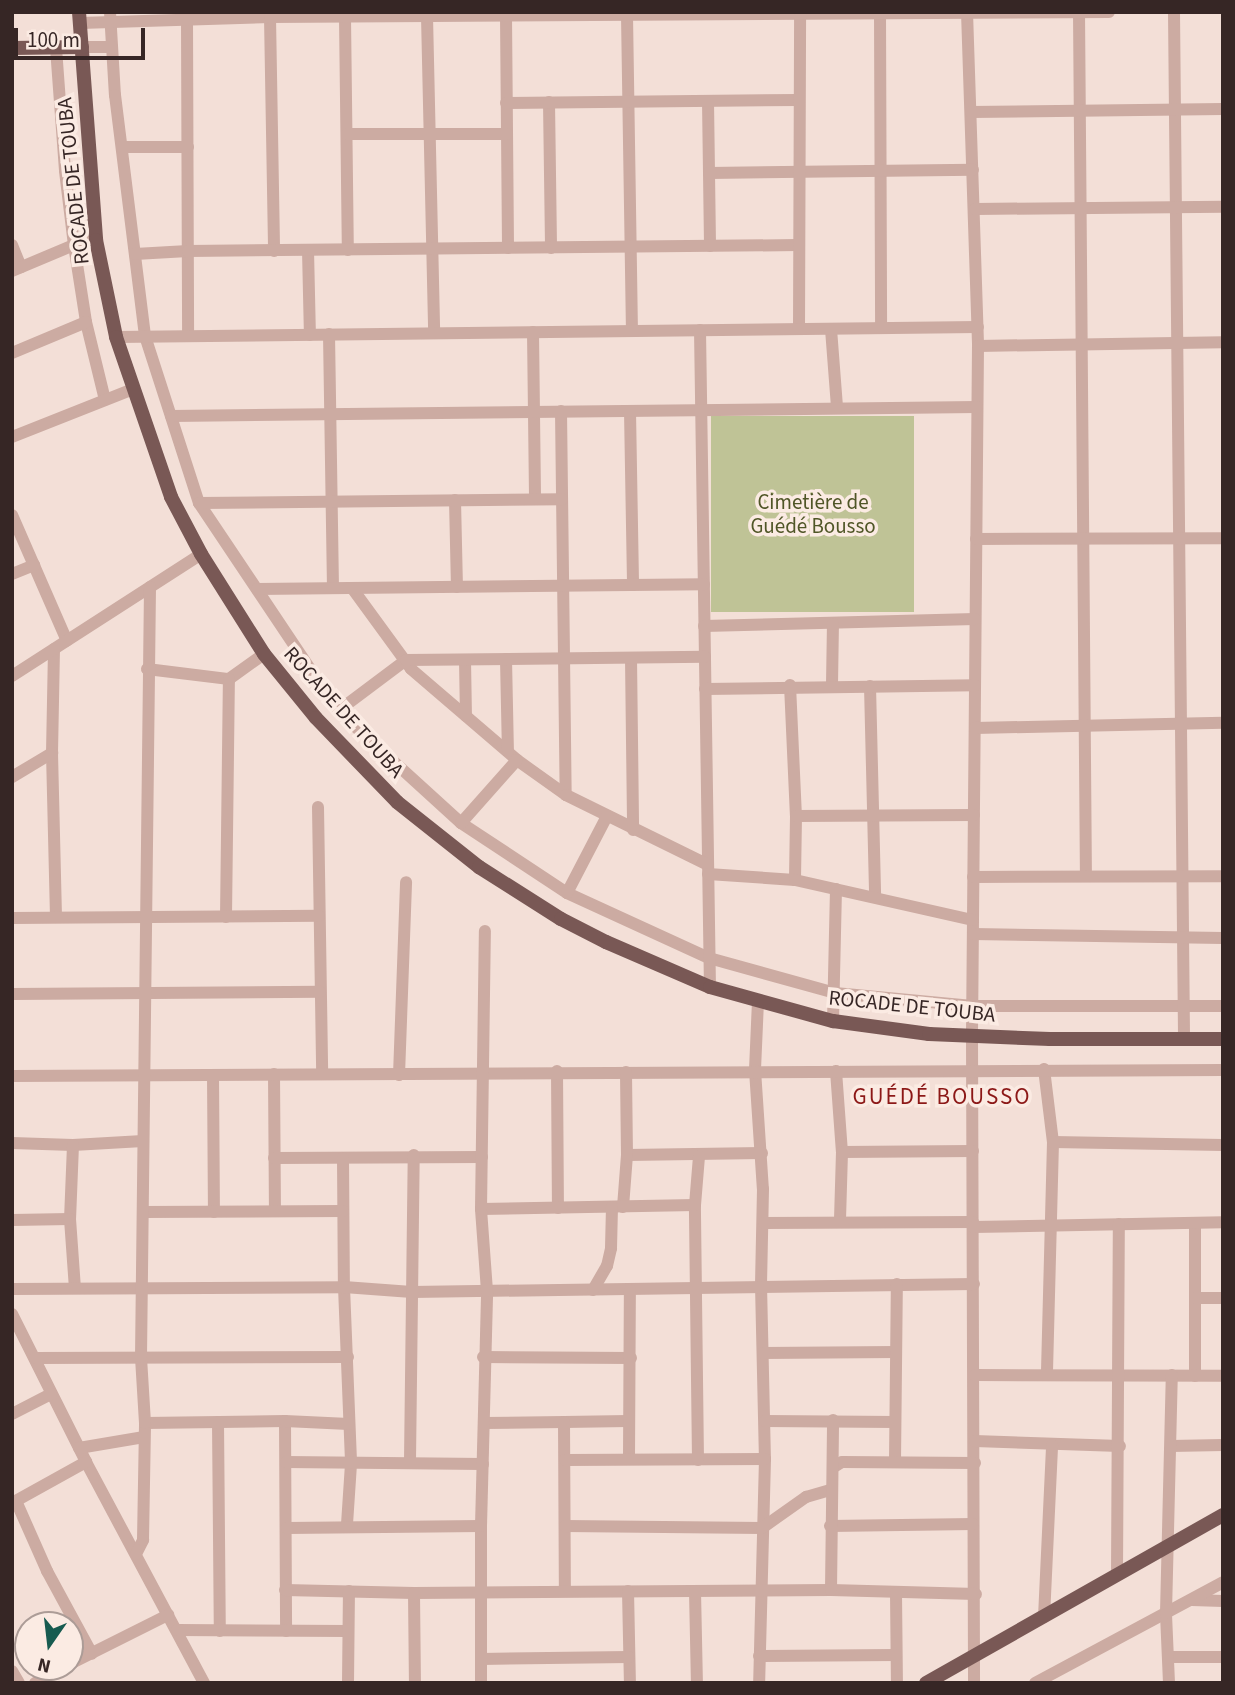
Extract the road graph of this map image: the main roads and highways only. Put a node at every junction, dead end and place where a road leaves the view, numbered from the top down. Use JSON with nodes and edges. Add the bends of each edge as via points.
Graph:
{"nodes":[{"id":1,"x":80,"y":18,"type":"edge"},
{"id":2,"x":82,"y":47,"type":"junction"},
{"id":3,"x":12,"y":48,"type":"edge"},
{"id":4,"x":1223,"y":1039,"type":"edge"},
{"id":5,"x":1223,"y":1515,"type":"edge"},
{"id":6,"x":926,"y":1683,"type":"edge"}],
"edges":[{"from":1,"to":2,"type":"main road","name":"ROCADE DE TOUBA"},
{"from":2,"to":3,"type":"main road"},
{"from":2,"to":4,"type":"main road","name":"ROCADE DE TOUBA","via":[[96,240],[131,390],[171,497],[264,654],[352,758],[397,802],[479,867],[606,942],[709,987],[833,1021],[972,1036]]},
{"from":5,"to":6,"type":"main road"}]}
